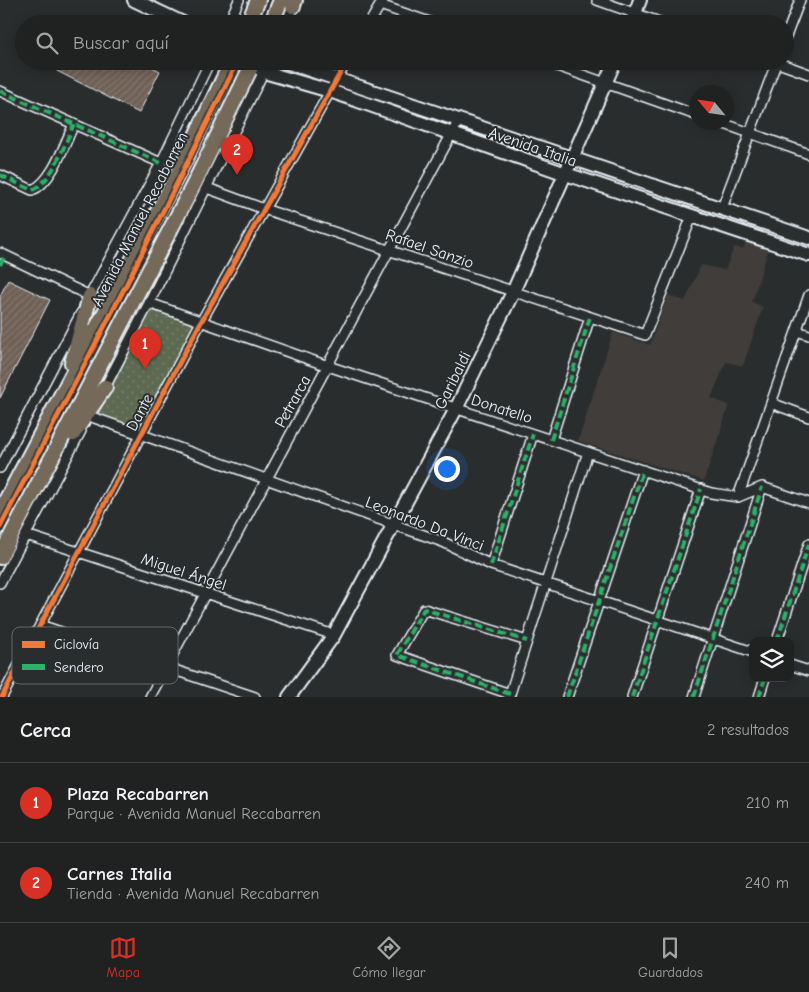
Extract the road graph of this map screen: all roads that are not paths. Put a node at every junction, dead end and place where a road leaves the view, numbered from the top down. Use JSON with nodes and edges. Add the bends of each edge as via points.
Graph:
{"nodes":[{"id":1,"x":239,"y":0,"type":"edge"},
{"id":2,"x":258,"y":0,"type":"edge"},
{"id":3,"x":597,"y":0,"type":"edge"},
{"id":4,"x":640,"y":0,"type":"edge"},
{"id":5,"x":800,"y":0,"type":"edge"},
{"id":6,"x":138,"y":1,"type":"edge"},
{"id":7,"x":291,"y":1,"type":"edge"},
{"id":8,"x":382,"y":2,"type":"edge"},
{"id":9,"x":167,"y":15,"type":"edge"},
{"id":10,"x":232,"y":15,"type":"edge"},
{"id":11,"x":252,"y":15,"type":"edge"},
{"id":12,"x":279,"y":15,"type":"edge"},
{"id":13,"x":288,"y":15,"type":"edge"},
{"id":14,"x":374,"y":15,"type":"edge"},
{"id":15,"x":413,"y":15,"type":"edge"},
{"id":16,"x":625,"y":15,"type":"edge"},
{"id":17,"x":634,"y":15,"type":"edge"},
{"id":18,"x":794,"y":16,"type":"edge"},
{"id":19,"x":794,"y":69,"type":"edge"},
{"id":20,"x":206,"y":70,"type":"edge"},
{"id":21,"x":228,"y":70,"type":"edge"},
{"id":22,"x":255,"y":70,"type":"edge"},
{"id":23,"x":256,"y":70,"type":"edge"},
{"id":24,"x":274,"y":70,"type":"edge"},
{"id":25,"x":310,"y":70,"type":"edge"},
{"id":26,"x":341,"y":70,"type":"edge"},
{"id":27,"x":568,"y":70,"type":"edge"},
{"id":28,"x":611,"y":70,"type":"edge"},
{"id":29,"x":773,"y":70,"type":"edge"},
{"id":30,"x":809,"y":74,"type":"edge"},
{"id":31,"x":336,"y":79,"type":"junction"},
{"id":32,"x":605,"y":83,"type":"junction"},
{"id":33,"x":0,"y":91,"type":"edge"},
{"id":34,"x":330,"y":91,"type":"junction"},
{"id":35,"x":689,"y":113,"type":"edge"},
{"id":36,"x":459,"y":120,"type":"junction"},
{"id":37,"x":74,"y":124,"type":"junction"},
{"id":38,"x":734,"y":127,"type":"edge"},
{"id":39,"x":750,"y":133,"type":"junction"},
{"id":40,"x":452,"y":135,"type":"junction"},
{"id":41,"x":809,"y":154,"type":"edge"},
{"id":42,"x":573,"y":158,"type":"junction"},
{"id":43,"x":160,"y":163,"type":"junction"},
{"id":44,"x":566,"y":174,"type":"junction"},
{"id":45,"x":0,"y":175,"type":"edge"},
{"id":46,"x":207,"y":188,"type":"junction"},
{"id":47,"x":722,"y":208,"type":"junction"},
{"id":48,"x":264,"y":209,"type":"junction"},
{"id":49,"x":692,"y":216,"type":"junction"},
{"id":50,"x":809,"y":238,"type":"edge"},
{"id":51,"x":388,"y":250,"type":"junction"},
{"id":52,"x":2,"y":254,"type":"edge"},
{"id":53,"x":809,"y":255,"type":"edge"},
{"id":54,"x":0,"y":265,"type":"edge"},
{"id":55,"x":513,"y":292,"type":"junction"},
{"id":56,"x":809,"y":295,"type":"edge"},
{"id":57,"x":90,"y":296,"type":"junction"},
{"id":58,"x":149,"y":303,"type":"junction"},
{"id":59,"x":590,"y":317,"type":"junction"},
{"id":60,"x":201,"y":322,"type":"junction"},
{"id":61,"x":796,"y":331,"type":"junction"},
{"id":62,"x":809,"y":335,"type":"edge"},
{"id":63,"x":328,"y":366,"type":"junction"},
{"id":64,"x":65,"y":387,"type":"junction"},
{"id":65,"x":105,"y":387,"type":"junction"},
{"id":66,"x":771,"y":403,"type":"junction"},
{"id":67,"x":456,"y":409,"type":"junction"},
{"id":68,"x":89,"y":416,"type":"junction"},
{"id":69,"x":809,"y":417,"type":"edge"},
{"id":70,"x":533,"y":434,"type":"junction"},
{"id":71,"x":140,"y":436,"type":"junction"},
{"id":72,"x":551,"y":440,"type":"junction"},
{"id":73,"x":588,"y":452,"type":"junction"},
{"id":74,"x":0,"y":468,"type":"edge"},
{"id":75,"x":643,"y":470,"type":"junction"},
{"id":76,"x":265,"y":480,"type":"junction"},
{"id":77,"x":37,"y":486,"type":"junction"},
{"id":78,"x":762,"y":488,"type":"junction"},
{"id":79,"x":701,"y":489,"type":"junction"},
{"id":80,"x":738,"y":497,"type":"junction"},
{"id":81,"x":809,"y":503,"type":"edge"},
{"id":82,"x":0,"y":512,"type":"edge"},
{"id":83,"x":394,"y":526,"type":"junction"},
{"id":84,"x":26,"y":535,"type":"junction"},
{"id":85,"x":809,"y":544,"type":"edge"},
{"id":86,"x":79,"y":552,"type":"junction"},
{"id":87,"x":0,"y":557,"type":"edge"},
{"id":88,"x":491,"y":565,"type":"junction"},
{"id":89,"x":0,"y":583,"type":"edge"},
{"id":90,"x":546,"y":583,"type":"junction"},
{"id":91,"x":205,"y":594,"type":"junction"},
{"id":92,"x":598,"y":601,"type":"junction"},
{"id":93,"x":657,"y":620,"type":"junction"},
{"id":94,"x":40,"y":625,"type":"joint"},
{"id":95,"x":46,"y":627,"type":"edge"},
{"id":96,"x":334,"y":636,"type":"junction"},
{"id":97,"x":778,"y":637,"type":"edge"},
{"id":98,"x":714,"y":639,"type":"junction"},
{"id":99,"x":527,"y":641,"type":"junction"},
{"id":100,"x":178,"y":645,"type":"edge"},
{"id":101,"x":749,"y":651,"type":"edge"},
{"id":102,"x":794,"y":666,"type":"edge"},
{"id":103,"x":178,"y":671,"type":"edge"},
{"id":104,"x":809,"y":671,"type":"edge"},
{"id":105,"x":12,"y":678,"type":"edge"},
{"id":106,"x":764,"y":682,"type":"edge"},
{"id":107,"x":157,"y":684,"type":"edge"},
{"id":108,"x":509,"y":695,"type":"edge"},
{"id":109,"x":2,"y":697,"type":"edge"},
{"id":110,"x":150,"y":697,"type":"edge"},
{"id":111,"x":255,"y":697,"type":"edge"},
{"id":112,"x":289,"y":697,"type":"edge"},
{"id":113,"x":567,"y":697,"type":"edge"},
{"id":114,"x":632,"y":697,"type":"edge"},
{"id":115,"x":694,"y":697,"type":"edge"},
{"id":116,"x":759,"y":697,"type":"edge"}],
"edges":[{"from":1,"to":10,"type":"street"},
{"from":2,"to":11,"type":"main road"},
{"from":3,"to":16,"type":"street"},
{"from":4,"to":17,"type":"street"},
{"from":5,"to":18,"type":"street"},
{"from":6,"to":9,"type":"street"},
{"from":7,"to":12,"type":"main road"},
{"from":7,"to":13,"type":"street"},
{"from":8,"to":14,"type":"street"},
{"from":8,"to":15,"type":"street"},
{"from":19,"to":30,"type":"street"},
{"from":20,"to":43,"type":"street","name":"Avenida Manuel Recabarren"},
{"from":21,"to":64,"type":"main road","name":"Avenida Manuel Recabarren","via":[[177,175]]},
{"from":22,"to":77,"type":"main road","name":"Avenida Manuel Recabarren"},
{"from":23,"to":46,"type":"street"},
{"from":24,"to":34,"type":"street","name":"Avenida Italia"},
{"from":25,"to":31,"type":"street","name":"Avenida Italia"},
{"from":26,"to":31,"type":"street","name":"Dante"},
{"from":27,"to":32,"type":"street"},
{"from":28,"to":32,"type":"street","name":"Garibaldi"},
{"from":29,"to":39,"type":"street"},
{"from":31,"to":34,"type":"street","name":"Dante"},
{"from":31,"to":36,"type":"street","name":"Avenida Italia"},
{"from":32,"to":35,"type":"street"},
{"from":32,"to":42,"type":"street","name":"Garibaldi"},
{"from":33,"to":37,"type":"street"},
{"from":34,"to":40,"type":"street","name":"Avenida Italia"},
{"from":34,"to":48,"type":"street","name":"Dante"},
{"from":36,"to":40,"type":"street","name":"Petrarca"},
{"from":36,"to":42,"type":"street","name":"Avenida Italia"},
{"from":37,"to":43,"type":"street"},
{"from":37,"to":45,"type":"street","via":[[41,187],[32,190]]},
{"from":38,"to":39,"type":"street"},
{"from":39,"to":41,"type":"street"},
{"from":39,"to":47,"type":"street"},
{"from":40,"to":44,"type":"street","name":"Avenida Italia"},
{"from":40,"to":51,"type":"street","name":"Petrarca"},
{"from":42,"to":44,"type":"street","name":"Garibaldi"},
{"from":42,"to":47,"type":"street","name":"Avenida Italia"},
{"from":43,"to":57,"type":"street","name":"Avenida Manuel Recabarren"},
{"from":44,"to":49,"type":"street","name":"Avenida Italia"},
{"from":44,"to":55,"type":"street","name":"Garibaldi"},
{"from":46,"to":48,"type":"street","name":"Rafael Sanzio"},
{"from":46,"to":58,"type":"street"},
{"from":47,"to":50,"type":"street","name":"Avenida Italia"},
{"from":48,"to":51,"type":"street","name":"Rafael Sanzio"},
{"from":48,"to":60,"type":"street","name":"Dante"},
{"from":49,"to":53,"type":"street","name":"Avenida Italia"},
{"from":49,"to":59,"type":"street","name":"Rafael Sanzio","via":[[645,335]]},
{"from":51,"to":55,"type":"street","name":"Rafael Sanzio"},
{"from":51,"to":63,"type":"street","name":"Petrarca"},
{"from":52,"to":54,"type":"street"},
{"from":52,"to":57,"type":"street"},
{"from":55,"to":59,"type":"street","name":"Rafael Sanzio"},
{"from":55,"to":67,"type":"street","name":"Garibaldi"},
{"from":56,"to":61,"type":"street"},
{"from":57,"to":64,"type":"main road"},
{"from":57,"to":74,"type":"street","name":"Avenida Manuel Recabarren"},
{"from":58,"to":60,"type":"street","name":"Donatello"},
{"from":58,"to":65,"type":"street"},
{"from":59,"to":72,"type":"street"},
{"from":60,"to":63,"type":"street","name":"Donatello"},
{"from":60,"to":71,"type":"street","name":"Dante"},
{"from":61,"to":62,"type":"street"},
{"from":61,"to":66,"type":"street"},
{"from":63,"to":67,"type":"street","name":"Donatello"},
{"from":63,"to":76,"type":"street","name":"Petrarca"},
{"from":64,"to":82,"type":"main road","name":"Avenida Manuel Recabarren"},
{"from":65,"to":68,"type":"street"},
{"from":65,"to":77,"type":"main road"},
{"from":66,"to":69,"type":"street"},
{"from":66,"to":80,"type":"street"},
{"from":67,"to":70,"type":"street","name":"Donatello"},
{"from":67,"to":83,"type":"street","name":"Garibaldi"},
{"from":68,"to":71,"type":"street","name":"Leonardo Da Vinci"},
{"from":68,"to":84,"type":"street"},
{"from":70,"to":72,"type":"street","name":"Donatello"},
{"from":70,"to":88,"type":"street"},
{"from":71,"to":76,"type":"street","name":"Leonardo Da Vinci"},
{"from":71,"to":86,"type":"street","name":"Dante"},
{"from":72,"to":73,"type":"street","name":"Donatello"},
{"from":73,"to":75,"type":"street","name":"Donatello"},
{"from":73,"to":90,"type":"street"},
{"from":75,"to":79,"type":"street","name":"Donatello"},
{"from":75,"to":92,"type":"street"},
{"from":76,"to":83,"type":"street","name":"Leonardo Da Vinci"},
{"from":76,"to":91,"type":"street","name":"Petrarca"},
{"from":77,"to":87,"type":"main road","name":"Avenida Manuel Recabarren"},
{"from":78,"to":80,"type":"street"},
{"from":78,"to":81,"type":"street"},
{"from":78,"to":98,"type":"street"},
{"from":79,"to":80,"type":"street","name":"Donatello","via":[[720,496]]},
{"from":79,"to":93,"type":"street"},
{"from":83,"to":88,"type":"street","name":"Leonardo Da Vinci","via":[[442,542]]},
{"from":83,"to":96,"type":"street","name":"Garibaldi"},
{"from":84,"to":86,"type":"street","name":"Miguel Ángel"},
{"from":84,"to":89,"type":"street"},
{"from":85,"to":97,"type":"street"},
{"from":86,"to":91,"type":"street","name":"Miguel Ángel"},
{"from":86,"to":94,"type":"street","name":"Dante"},
{"from":88,"to":90,"type":"street","name":"Leonardo Da Vinci"},
{"from":90,"to":92,"type":"street","name":"Leonardo Da Vinci"},
{"from":90,"to":99,"type":"street"},
{"from":91,"to":96,"type":"street","name":"Miguel Ángel"},
{"from":91,"to":100,"type":"street","name":"Petrarca"},
{"from":92,"to":93,"type":"street","name":"Leonardo Da Vinci"},
{"from":92,"to":113,"type":"street"},
{"from":93,"to":98,"type":"street","name":"Leonardo Da Vinci"},
{"from":93,"to":114,"type":"street"},
{"from":94,"to":95,"type":"street"},
{"from":96,"to":112,"type":"street","name":"Garibaldi"},
{"from":98,"to":101,"type":"street","name":"Leonardo Da Vinci"},
{"from":98,"to":115,"type":"street"},
{"from":99,"to":108,"type":"street"},
{"from":99,"to":108,"type":"street","via":[[424,609],[397,655]]},
{"from":102,"to":104,"type":"street"},
{"from":103,"to":111,"type":"street"},
{"from":105,"to":109,"type":"street","name":"Dante"},
{"from":106,"to":116,"type":"street"},
{"from":107,"to":110,"type":"street","name":"Petrarca"}]}
